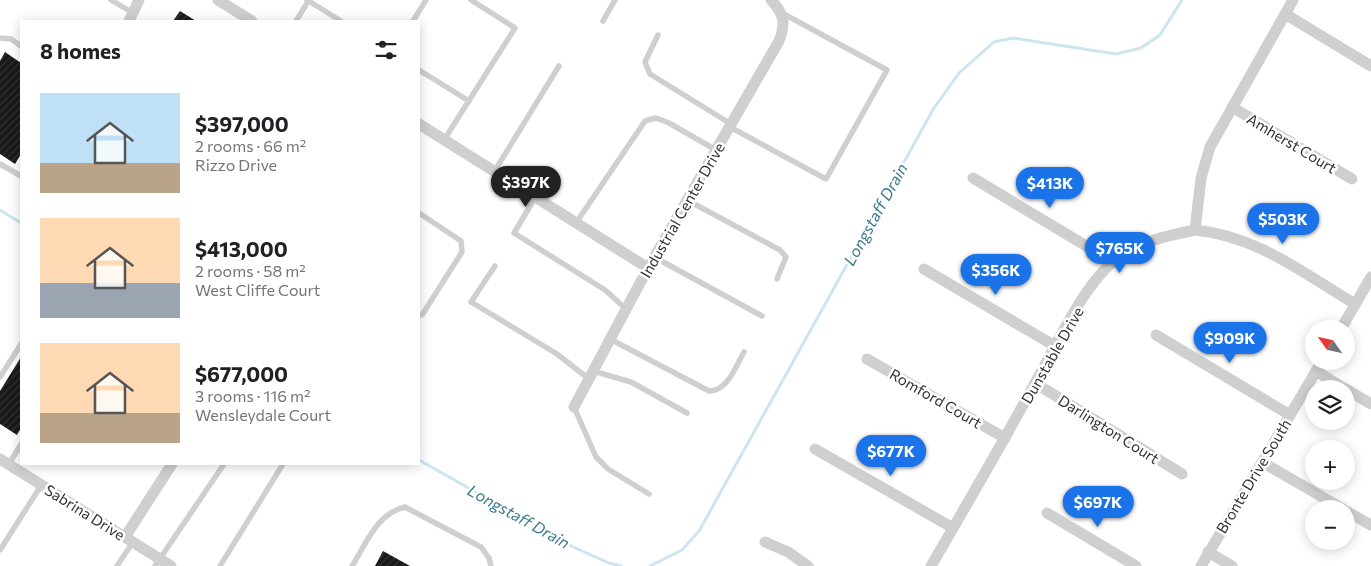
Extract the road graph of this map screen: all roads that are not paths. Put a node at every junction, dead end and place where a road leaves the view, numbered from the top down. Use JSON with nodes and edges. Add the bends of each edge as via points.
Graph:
{"nodes":[{"id":1,"x":112,"y":0,"type":"edge"},
{"id":2,"x":139,"y":0,"type":"edge"},
{"id":3,"x":218,"y":0,"type":"edge"},
{"id":4,"x":308,"y":0,"type":"edge"},
{"id":5,"x":426,"y":0,"type":"edge"},
{"id":6,"x":471,"y":0,"type":"edge"},
{"id":7,"x":615,"y":0,"type":"edge"},
{"id":8,"x":771,"y":0,"type":"edge"},
{"id":9,"x":1292,"y":0,"type":"edge"},
{"id":10,"x":782,"y":14,"type":"junction"},
{"id":11,"x":1285,"y":14,"type":"junction"},
{"id":12,"x":131,"y":17,"type":"edge"},
{"id":13,"x":250,"y":20,"type":"edge"},
{"id":14,"x":297,"y":20,"type":"edge"},
{"id":15,"x":339,"y":20,"type":"edge"},
{"id":16,"x":414,"y":20,"type":"edge"},
{"id":17,"x":603,"y":20,"type":"dead end"},
{"id":18,"x":658,"y":36,"type":"dead end"},
{"id":19,"x":0,"y":38,"type":"edge"},
{"id":20,"x":20,"y":45,"type":"edge"},
{"id":21,"x":560,"y":66,"type":"dead end"},
{"id":22,"x":1371,"y":66,"type":"edge"},
{"id":23,"x":420,"y":71,"type":"edge"},
{"id":24,"x":469,"y":101,"type":"junction"},
{"id":25,"x":1232,"y":107,"type":"junction"},
{"id":26,"x":420,"y":125,"type":"edge"},
{"id":27,"x":730,"y":125,"type":"junction"},
{"id":28,"x":443,"y":140,"type":"junction"},
{"id":29,"x":716,"y":150,"type":"junction"},
{"id":30,"x":0,"y":164,"type":"edge"},
{"id":31,"x":494,"y":172,"type":"junction"},
{"id":32,"x":20,"y":175,"type":"edge"},
{"id":33,"x":973,"y":178,"type":"dead end"},
{"id":34,"x":1352,"y":179,"type":"dead end"},
{"id":35,"x":535,"y":198,"type":"junction"},
{"id":36,"x":687,"y":200,"type":"junction"},
{"id":37,"x":420,"y":214,"type":"edge"},
{"id":38,"x":576,"y":223,"type":"junction"},
{"id":39,"x":1195,"y":230,"type":"junction"},
{"id":40,"x":654,"y":257,"type":"junction"},
{"id":41,"x":1113,"y":262,"type":"junction"},
{"id":42,"x":495,"y":266,"type":"dead end"},
{"id":43,"x":648,"y":268,"type":"junction"},
{"id":44,"x":924,"y":269,"type":"dead end"},
{"id":45,"x":1371,"y":277,"type":"edge"},
{"id":46,"x":777,"y":278,"type":"dead end"},
{"id":47,"x":1355,"y":304,"type":"junction"},
{"id":48,"x":626,"y":309,"type":"junction"},
{"id":49,"x":420,"y":316,"type":"edge"},
{"id":50,"x":762,"y":316,"type":"dead end"},
{"id":51,"x":1346,"y":320,"type":"edge"},
{"id":52,"x":1156,"y":335,"type":"dead end"},
{"id":53,"x":610,"y":339,"type":"junction"},
{"id":54,"x":20,"y":346,"type":"edge"},
{"id":55,"x":1055,"y":346,"type":"junction"},
{"id":56,"x":744,"y":352,"type":"dead end"},
{"id":57,"x":867,"y":359,"type":"dead end"},
{"id":58,"x":1317,"y":370,"type":"edge"},
{"id":59,"x":1324,"y":370,"type":"edge"},
{"id":60,"x":591,"y":375,"type":"junction"},
{"id":61,"x":0,"y":377,"type":"edge"},
{"id":62,"x":1335,"y":380,"type":"edge"},
{"id":63,"x":1035,"y":383,"type":"junction"},
{"id":64,"x":1355,"y":394,"type":"edge"},
{"id":65,"x":1371,"y":404,"type":"edge"},
{"id":66,"x":574,"y":406,"type":"joint"},
{"id":67,"x":687,"y":412,"type":"dead end"},
{"id":68,"x":1290,"y":415,"type":"junction"},
{"id":69,"x":1005,"y":438,"type":"junction"},
{"id":70,"x":20,"y":445,"type":"edge"},
{"id":71,"x":815,"y":449,"type":"dead end"},
{"id":72,"x":4,"y":461,"type":"edge"},
{"id":73,"x":1262,"y":462,"type":"junction"},
{"id":74,"x":171,"y":465,"type":"edge"},
{"id":75,"x":223,"y":465,"type":"edge"},
{"id":76,"x":282,"y":465,"type":"edge"},
{"id":77,"x":1182,"y":474,"type":"dead end"},
{"id":78,"x":42,"y":484,"type":"junction"},
{"id":79,"x":649,"y":494,"type":"dead end"},
{"id":80,"x":1327,"y":500,"type":"edge"},
{"id":81,"x":1047,"y":513,"type":"dead end"},
{"id":82,"x":1355,"y":516,"type":"edge"},
{"id":83,"x":1371,"y":525,"type":"edge"},
{"id":84,"x":953,"y":528,"type":"junction"},
{"id":85,"x":129,"y":539,"type":"junction"},
{"id":86,"x":765,"y":542,"type":"dead end"},
{"id":87,"x":0,"y":550,"type":"edge"},
{"id":88,"x":1208,"y":552,"type":"junction"},
{"id":89,"x":158,"y":563,"type":"edge"},
{"id":90,"x":118,"y":566,"type":"edge"},
{"id":91,"x":170,"y":566,"type":"edge"},
{"id":92,"x":220,"y":566,"type":"edge"},
{"id":93,"x":352,"y":566,"type":"edge"},
{"id":94,"x":491,"y":566,"type":"edge"},
{"id":95,"x":808,"y":566,"type":"edge"},
{"id":96,"x":931,"y":566,"type":"edge"},
{"id":97,"x":1136,"y":566,"type":"edge"},
{"id":98,"x":1200,"y":566,"type":"edge"},
{"id":99,"x":1232,"y":566,"type":"edge"}],
"edges":[{"from":1,"to":12,"type":"lane"},
{"from":2,"to":12,"type":"street"},
{"from":3,"to":13,"type":"street"},
{"from":4,"to":14,"type":"lane"},
{"from":4,"to":15,"type":"lane"},
{"from":5,"to":16,"type":"lane"},
{"from":6,"to":24,"type":"lane","via":[[516,28]]},
{"from":7,"to":17,"type":"lane"},
{"from":8,"to":10,"type":"street"},
{"from":9,"to":11,"type":"street"},
{"from":10,"to":27,"type":"street","name":"Industrial Center Drive","via":[[784,30],[779,41]]},
{"from":10,"to":27,"type":"lane","via":[[887,70],[826,180]]},
{"from":11,"to":22,"type":"street"},
{"from":11,"to":25,"type":"street"},
{"from":18,"to":27,"type":"lane","via":[[645,62],[650,74]]},
{"from":19,"to":20,"type":"lane","via":[[11,39]]},
{"from":21,"to":31,"type":"lane"},
{"from":23,"to":24,"type":"lane"},
{"from":24,"to":28,"type":"lane"},
{"from":25,"to":34,"type":"street","name":"Amherst Court"},
{"from":25,"to":39,"type":"street","via":[[1205,161]]},
{"from":26,"to":28,"type":"street"},
{"from":27,"to":29,"type":"street","name":"Industrial Center Drive"},
{"from":28,"to":31,"type":"street"},
{"from":29,"to":36,"type":"street","name":"Industrial Center Drive"},
{"from":29,"to":38,"type":"lane","via":[[669,123],[656,118],[645,121]]},
{"from":30,"to":32,"type":"lane"},
{"from":31,"to":35,"type":"street"},
{"from":33,"to":41,"type":"street"},
{"from":35,"to":38,"type":"street"},
{"from":35,"to":48,"type":"lane","via":[[514,234],[605,290]]},
{"from":36,"to":40,"type":"street","name":"Industrial Center Drive"},
{"from":36,"to":46,"type":"lane","via":[[780,250],[786,257]]},
{"from":37,"to":49,"type":"lane","via":[[461,241],[462,252]]},
{"from":38,"to":43,"type":"street"},
{"from":39,"to":41,"type":"street","name":"Dunstable Drive","via":[[1148,242]]},
{"from":39,"to":47,"type":"street","via":[[1251,242]]},
{"from":40,"to":43,"type":"street","name":"Industrial Center Drive"},
{"from":40,"to":50,"type":"lane"},
{"from":41,"to":55,"type":"street","name":"Dunstable Drive","via":[[1079,306]]},
{"from":42,"to":60,"type":"lane","via":[[471,302]]},
{"from":43,"to":48,"type":"street","name":"Industrial Center Drive"},
{"from":44,"to":55,"type":"street"},
{"from":45,"to":47,"type":"street"},
{"from":47,"to":51,"type":"street"},
{"from":48,"to":53,"type":"street","name":"Industrial Center Drive"},
{"from":52,"to":68,"type":"street"},
{"from":53,"to":56,"type":"lane","via":[[709,391],[722,388]]},
{"from":53,"to":60,"type":"street","name":"Industrial Center Drive"},
{"from":54,"to":61,"type":"lane"},
{"from":55,"to":63,"type":"street","name":"Dunstable Drive"},
{"from":57,"to":69,"type":"street","name":"Romford Court"},
{"from":58,"to":68,"type":"street","name":"Bronte Drive South"},
{"from":59,"to":62,"type":"street"},
{"from":60,"to":66,"type":"street","name":"Industrial Center Drive"},
{"from":60,"to":67,"type":"lane","via":[[631,382]]},
{"from":63,"to":69,"type":"street","name":"Dunstable Drive"},
{"from":63,"to":77,"type":"street","name":"Darlington Court"},
{"from":64,"to":65,"type":"street"},
{"from":66,"to":79,"type":"lane","via":[[596,457],[608,469]]},
{"from":68,"to":73,"type":"street","name":"Bronte Drive South"},
{"from":69,"to":84,"type":"street","name":"Dunstable Drive"},
{"from":70,"to":72,"type":"lane"},
{"from":71,"to":84,"type":"street"},
{"from":72,"to":78,"type":"street","name":"Sabrina Drive"},
{"from":73,"to":80,"type":"street"},
{"from":73,"to":88,"type":"street","name":"Bronte Drive South"},
{"from":74,"to":85,"type":"street"},
{"from":75,"to":89,"type":"lane"},
{"from":76,"to":92,"type":"lane"},
{"from":78,"to":85,"type":"street","name":"Sabrina Drive"},
{"from":78,"to":87,"type":"lane"},
{"from":81,"to":97,"type":"street"},
{"from":82,"to":83,"type":"street"},
{"from":84,"to":96,"type":"street","name":"Dunstable Drive"},
{"from":85,"to":89,"type":"street","name":"Sabrina Drive"},
{"from":85,"to":90,"type":"lane"},
{"from":86,"to":95,"type":"street"},
{"from":88,"to":98,"type":"street","name":"Bronte Drive South"},
{"from":88,"to":99,"type":"street"},
{"from":89,"to":91,"type":"street","name":"Sabrina Drive"},
{"from":93,"to":94,"type":"lane","via":[[383,516],[405,507],[481,547]]}]}
